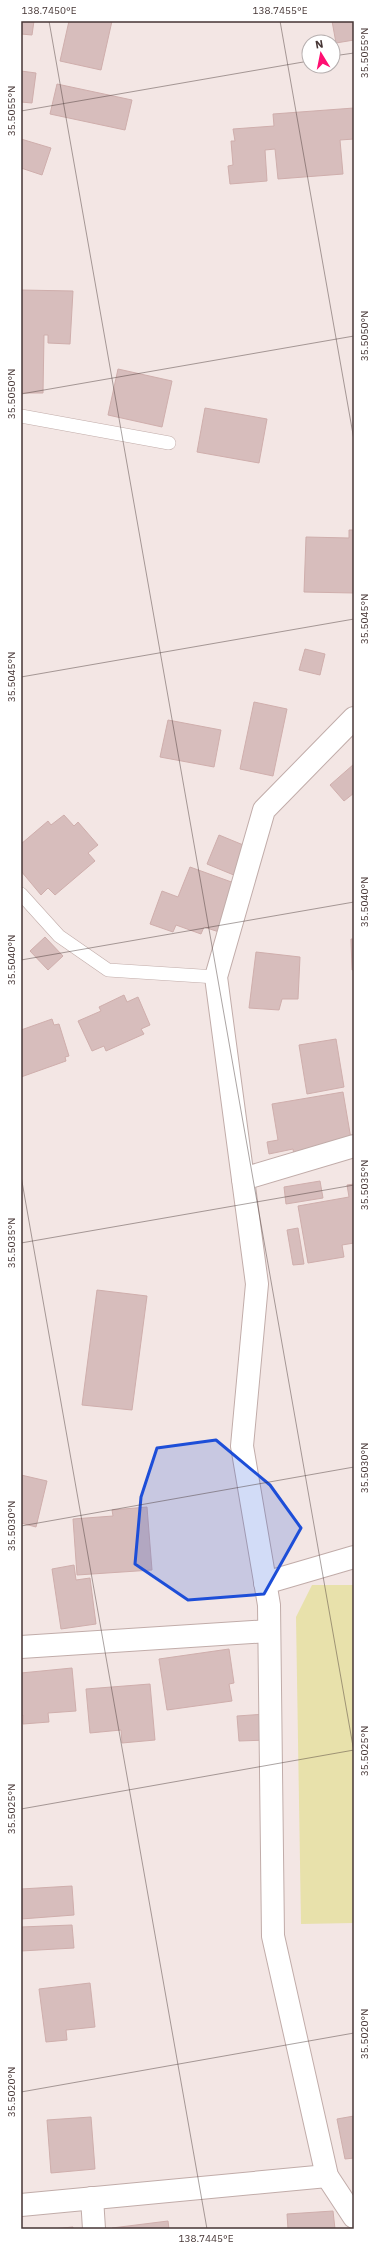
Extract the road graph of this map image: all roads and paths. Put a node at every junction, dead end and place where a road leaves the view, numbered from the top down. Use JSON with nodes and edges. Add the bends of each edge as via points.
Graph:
{"nodes":[{"id":1,"x":21,"y":416,"type":"edge"},
{"id":2,"x":169,"y":443,"type":"dead end"},
{"id":3,"x":354,"y":718,"type":"edge"},
{"id":4,"x":21,"y":894,"type":"edge"},
{"id":5,"x":216,"y":977,"type":"junction"},
{"id":6,"x":354,"y":1146,"type":"edge"},
{"id":7,"x":243,"y":1179,"type":"junction"},
{"id":8,"x":354,"y":1556,"type":"edge"},
{"id":9,"x":265,"y":1583,"type":"junction"},
{"id":10,"x":269,"y":1631,"type":"junction"},
{"id":11,"x":21,"y":1647,"type":"edge"},
{"id":12,"x":327,"y":2176,"type":"junction"},
{"id":13,"x":92,"y":2198,"type":"junction"},
{"id":14,"x":21,"y":2205,"type":"edge"},
{"id":15,"x":354,"y":2217,"type":"edge"},
{"id":16,"x":94,"y":2229,"type":"edge"}],
"edges":[{"from":1,"to":2,"type":"lane"},
{"from":3,"to":5,"type":"street","via":[[264,810]]},
{"from":4,"to":5,"type":"lane","via":[[59,936],[108,970]]},
{"from":5,"to":7,"type":"street"},
{"from":6,"to":7,"type":"street"},
{"from":7,"to":9,"type":"street","via":[[257,1284],[242,1446]]},
{"from":8,"to":9,"type":"street"},
{"from":9,"to":10,"type":"street","via":[[269,1605]]},
{"from":10,"to":11,"type":"street"},
{"from":10,"to":12,"type":"street","via":[[273,1936]]},
{"from":12,"to":13,"type":"street"},
{"from":12,"to":15,"type":"street"},
{"from":13,"to":14,"type":"street"},
{"from":13,"to":16,"type":"street"}]}
